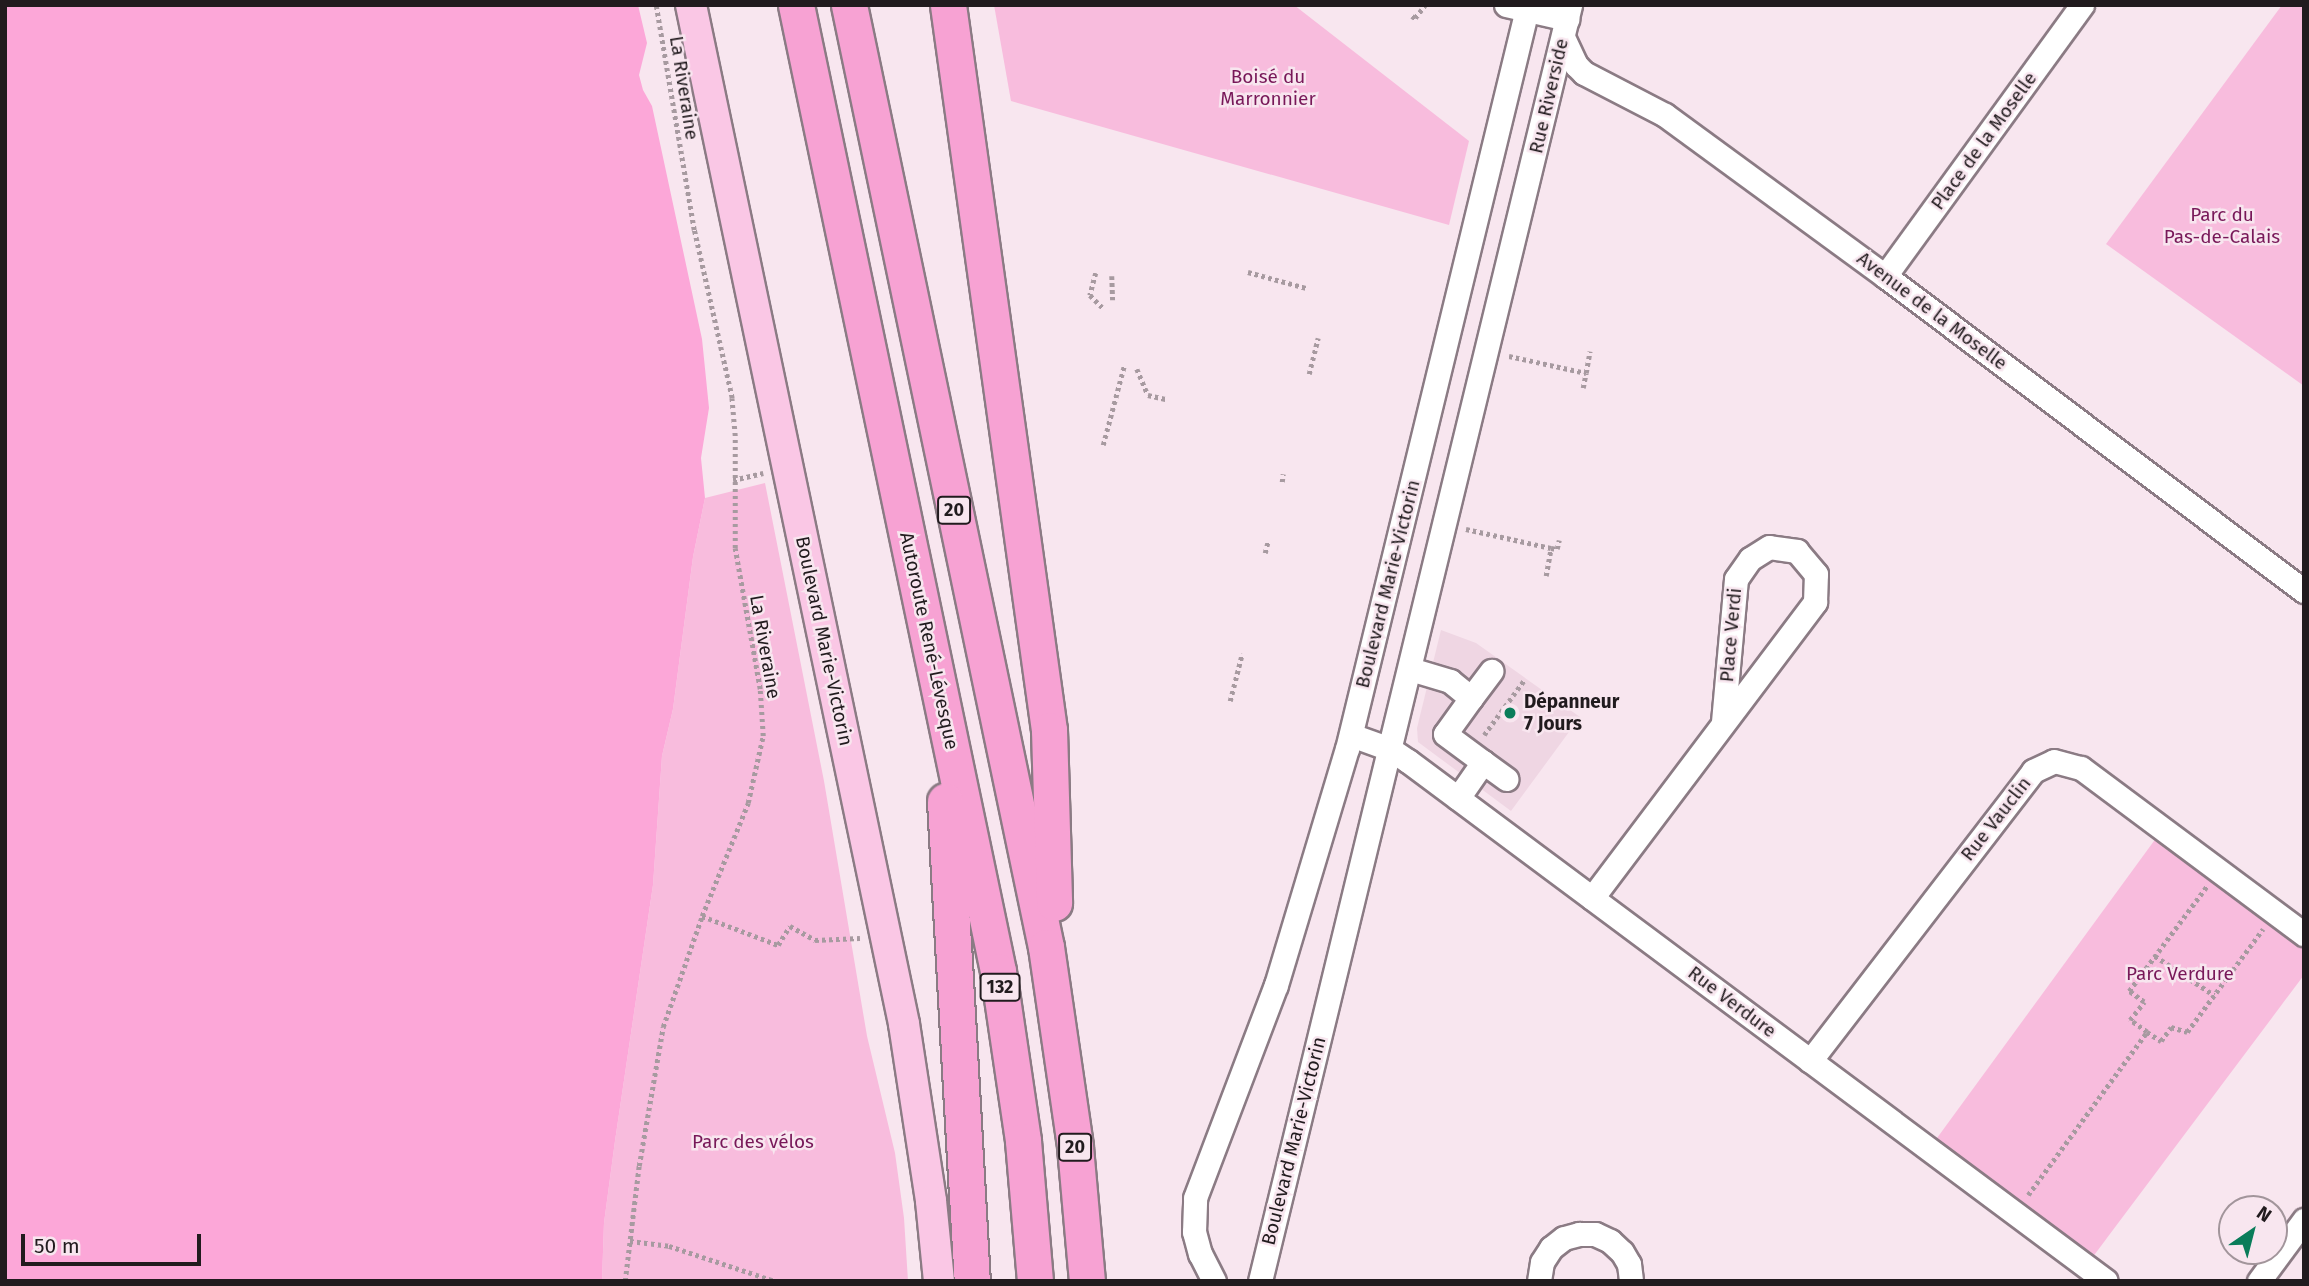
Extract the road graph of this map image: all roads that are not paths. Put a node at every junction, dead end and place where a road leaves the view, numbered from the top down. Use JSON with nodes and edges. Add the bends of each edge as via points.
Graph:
{"nodes":[{"id":1,"x":691,"y":5,"type":"edge"},
{"id":2,"x":796,"y":5,"type":"edge"},
{"id":3,"x":849,"y":5,"type":"edge"},
{"id":4,"x":948,"y":5,"type":"edge"},
{"id":5,"x":2082,"y":5,"type":"edge"},
{"id":6,"x":1520,"y":7,"type":"edge"},
{"id":7,"x":1567,"y":21,"type":"edge"},
{"id":8,"x":1491,"y":159,"type":"joint"},
{"id":9,"x":1527,"y":186,"type":"joint"},
{"id":10,"x":1885,"y":275,"type":"junction"},
{"id":11,"x":2304,"y":591,"type":"edge"},
{"id":12,"x":1410,"y":668,"type":"junction"},
{"id":13,"x":1491,"y":671,"type":"dead end"},
{"id":14,"x":941,"y":696,"type":"junction"},
{"id":15,"x":1471,"y":698,"type":"junction"},
{"id":16,"x":1723,"y":722,"type":"junction"},
{"id":17,"x":1351,"y":735,"type":"junction"},
{"id":18,"x":1390,"y":749,"type":"junction"},
{"id":19,"x":1483,"y":762,"type":"junction"},
{"id":20,"x":1506,"y":779,"type":"dead end"},
{"id":21,"x":1458,"y":798,"type":"junction"},
{"id":22,"x":1592,"y":898,"type":"junction"},
{"id":23,"x":2304,"y":933,"type":"edge"},
{"id":24,"x":1058,"y":1015,"type":"junction"},
{"id":25,"x":1810,"y":1060,"type":"junction"},
{"id":26,"x":2304,"y":1220,"type":"edge"},
{"id":27,"x":939,"y":1281,"type":"edge"},
{"id":28,"x":972,"y":1281,"type":"edge"},
{"id":29,"x":1035,"y":1281,"type":"edge"},
{"id":30,"x":1087,"y":1281,"type":"edge"},
{"id":31,"x":1214,"y":1281,"type":"edge"},
{"id":32,"x":1260,"y":1281,"type":"edge"},
{"id":33,"x":1539,"y":1281,"type":"edge"},
{"id":34,"x":1631,"y":1281,"type":"edge"},
{"id":35,"x":2106,"y":1281,"type":"edge"},
{"id":36,"x":2259,"y":1281,"type":"edge"}],
"edges":[{"from":1,"to":27,"type":"main road","name":"Boulevard Marie-Victorin","via":[[904,1024]]},
{"from":2,"to":14,"type":"highway","name":"Autoroute René-Lévesque"},
{"from":3,"to":24,"type":"highway","number":"20"},
{"from":4,"to":24,"type":"highway","via":[[1049,730]]},
{"from":5,"to":10,"type":"street","name":"Place de la Moselle"},
{"from":6,"to":7,"type":"street"},
{"from":6,"to":8,"type":"street","name":"Rue Riverside"},
{"from":7,"to":9,"type":"street","name":"Rue Riverside"},
{"from":7,"to":10,"type":"street","name":"Avenue de la Moselle","via":[[1580,69],[1665,115]]},
{"from":8,"to":17,"type":"street","name":"Boulevard Marie-Victorin"},
{"from":9,"to":12,"type":"street","name":"Boulevard Marie-Victorin"},
{"from":10,"to":11,"type":"street","name":"Avenue de la Moselle"},
{"from":12,"to":15,"type":"street","via":[[1450,681]]},
{"from":12,"to":18,"type":"street","name":"Boulevard Marie-Victorin"},
{"from":13,"to":15,"type":"street"},
{"from":14,"to":28,"type":"highway"},
{"from":14,"to":29,"type":"highway","name":"Autoroute René-Lévesque","number":"132","via":[[1008,1029]]},
{"from":15,"to":19,"type":"street","via":[[1445,734]]},
{"from":16,"to":16,"type":"street","name":"Place Verdi","via":[[1815,602],[1816,574],[1797,551],[1769,547],[1750,559],[1736,579]]},
{"from":16,"to":22,"type":"street","name":"Place Verdi"},
{"from":17,"to":18,"type":"street","name":"Rue Verdure"},
{"from":17,"to":31,"type":"street","name":"Boulevard Marie-Victorin","via":[[1276,985],[1195,1198],[1194,1232]]},
{"from":18,"to":21,"type":"street","name":"Rue Verdure"},
{"from":18,"to":32,"type":"street","name":"Boulevard Marie-Victorin"},
{"from":19,"to":20,"type":"street"},
{"from":19,"to":21,"type":"street"},
{"from":21,"to":22,"type":"street","name":"Rue Verdure"},
{"from":22,"to":25,"type":"street","name":"Rue Verdure"},
{"from":23,"to":25,"type":"street","name":"Rue Vauclin","via":[[2081,768],[2054,761],[2033,771]]},
{"from":24,"to":30,"type":"highway","number":"20"},
{"from":25,"to":35,"type":"street","name":"Rue Verdure"},
{"from":26,"to":36,"type":"street"},
{"from":33,"to":34,"type":"street","via":[[1542,1262],[1551,1248],[1579,1234],[1595,1234],[1610,1241],[1629,1264]]}]}
